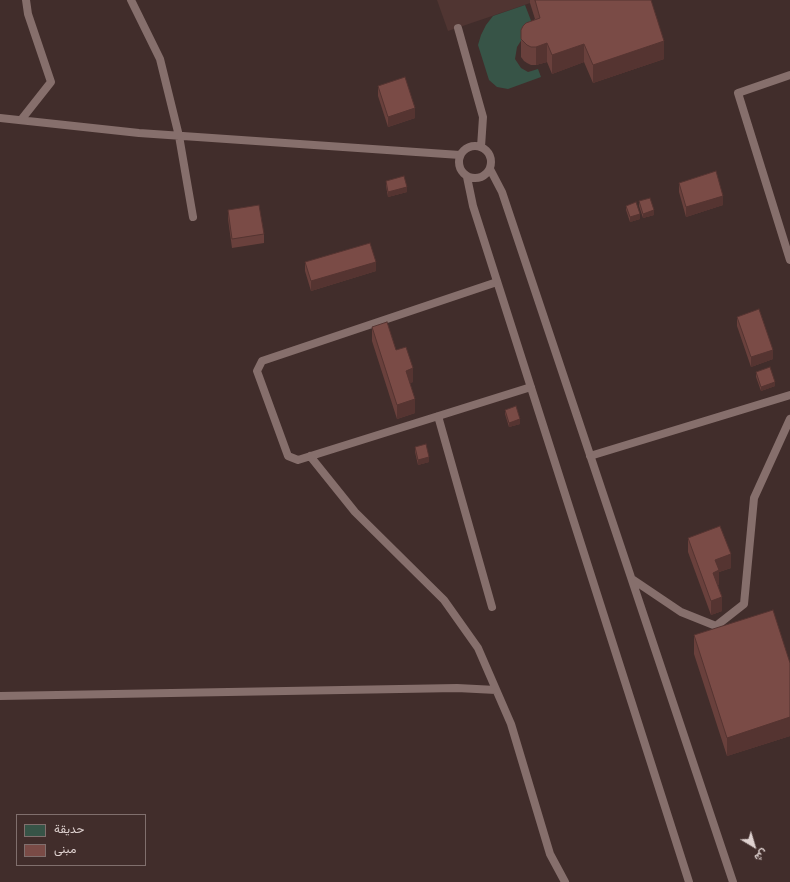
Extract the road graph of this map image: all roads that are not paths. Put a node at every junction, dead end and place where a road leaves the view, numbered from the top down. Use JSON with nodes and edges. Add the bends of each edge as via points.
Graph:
{"nodes":[{"id":1,"x":26,"y":0,"type":"edge"},
{"id":2,"x":131,"y":0,"type":"edge"},
{"id":3,"x":458,"y":28,"type":"dead end"},
{"id":4,"x":790,"y":75,"type":"edge"},
{"id":5,"x":0,"y":118,"type":"edge"},
{"id":6,"x":21,"y":120,"type":"junction"},
{"id":7,"x":179,"y":136,"type":"junction"},
{"id":8,"x":481,"y":147,"type":"junction"},
{"id":9,"x":460,"y":155,"type":"junction"},
{"id":10,"x":490,"y":169,"type":"junction"},
{"id":11,"x":467,"y":177,"type":"junction"},
{"id":12,"x":193,"y":217,"type":"dead end"},
{"id":13,"x":790,"y":260,"type":"edge"},
{"id":14,"x":497,"y":282,"type":"junction"},
{"id":15,"x":531,"y":387,"type":"junction"},
{"id":16,"x":790,"y":395,"type":"edge"},
{"id":17,"x":438,"y":416,"type":"junction"},
{"id":18,"x":790,"y":419,"type":"edge"},
{"id":19,"x":310,"y":456,"type":"junction"},
{"id":20,"x":590,"y":456,"type":"junction"},
{"id":21,"x":632,"y":580,"type":"junction"},
{"id":22,"x":492,"y":607,"type":"dead end"},
{"id":23,"x":496,"y":690,"type":"junction"},
{"id":24,"x":0,"y":696,"type":"edge"},
{"id":25,"x":565,"y":882,"type":"edge"},
{"id":26,"x":689,"y":882,"type":"edge"},
{"id":27,"x":733,"y":882,"type":"edge"}],
"edges":[{"from":1,"to":6,"type":"lane","via":[[28,14],[51,82]]},
{"from":2,"to":7,"type":"lane","via":[[160,59]]},
{"from":3,"to":8,"type":"lane","via":[[483,116]]},
{"from":4,"to":13,"type":"lane","via":[[738,93]]},
{"from":5,"to":6,"type":"lane"},
{"from":6,"to":7,"type":"lane"},
{"from":7,"to":9,"type":"lane"},
{"from":7,"to":12,"type":"lane"},
{"from":8,"to":9,"type":"lane","via":[[469,147]]},
{"from":8,"to":10,"type":"lane","via":[[488,152],[491,160]]},
{"from":9,"to":11,"type":"lane","via":[[458,164],[461,172]]},
{"from":10,"to":11,"type":"lane","via":[[484,176],[476,179]]},
{"from":10,"to":20,"type":"lane","via":[[502,192]]},
{"from":11,"to":14,"type":"lane","via":[[473,206]]},
{"from":14,"to":15,"type":"lane"},
{"from":14,"to":19,"type":"lane","via":[[262,361],[257,371],[288,456],[298,460]]},
{"from":15,"to":17,"type":"lane"},
{"from":15,"to":26,"type":"lane"},
{"from":16,"to":20,"type":"lane"},
{"from":17,"to":19,"type":"lane"},
{"from":17,"to":22,"type":"lane"},
{"from":18,"to":21,"type":"lane","via":[[754,498],[744,604],[716,626],[681,612]]},
{"from":19,"to":23,"type":"lane","via":[[355,512],[444,600],[478,648]]},
{"from":20,"to":21,"type":"lane"},
{"from":21,"to":27,"type":"lane"},
{"from":23,"to":24,"type":"lane","via":[[457,688]]},
{"from":23,"to":25,"type":"lane","via":[[511,724],[550,854]]}]}
